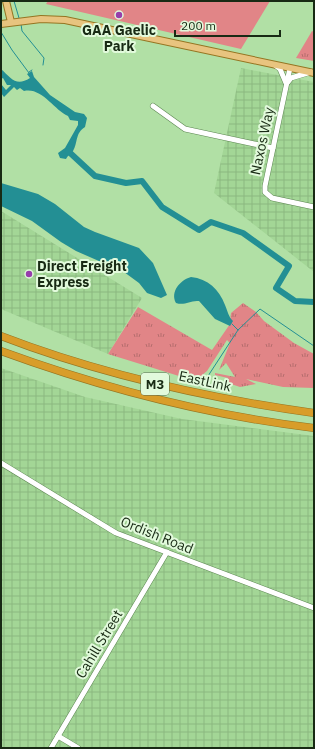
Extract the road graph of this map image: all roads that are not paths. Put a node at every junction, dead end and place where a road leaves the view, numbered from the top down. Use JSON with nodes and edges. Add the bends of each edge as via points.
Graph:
{"nodes":[{"id":1,"x":6,"y":1,"type":"edge"},
{"id":2,"x":11,"y":22,"type":"junction"},
{"id":3,"x":1,"y":24,"type":"edge"},
{"id":4,"x":275,"y":64,"type":"junction"},
{"id":5,"x":290,"y":68,"type":"junction"},
{"id":6,"x":312,"y":72,"type":"edge"},
{"id":7,"x":286,"y":84,"type":"junction"},
{"id":8,"x":153,"y":106,"type":"dead end"},
{"id":9,"x":273,"y":148,"type":"junction"},
{"id":10,"x":314,"y":207,"type":"edge"},
{"id":11,"x":1,"y":336,"type":"edge"},
{"id":12,"x":1,"y":351,"type":"edge"},
{"id":13,"x":314,"y":413,"type":"edge"},
{"id":14,"x":314,"y":428,"type":"edge"},
{"id":15,"x":1,"y":463,"type":"edge"},
{"id":16,"x":167,"y":552,"type":"junction"},
{"id":17,"x":314,"y":608,"type":"edge"},
{"id":18,"x":58,"y":736,"type":"junction"},
{"id":19,"x":51,"y":748,"type":"edge"},
{"id":20,"x":78,"y":748,"type":"edge"}],
"edges":[{"from":1,"to":2,"type":"main road"},
{"from":2,"to":3,"type":"main road"},
{"from":2,"to":4,"type":"main road","via":[[41,19],[78,22]]},
{"from":4,"to":5,"type":"main road"},
{"from":4,"to":7,"type":"street"},
{"from":5,"to":6,"type":"main road"},
{"from":5,"to":7,"type":"street","name":"Naxos Way"},
{"from":6,"to":7,"type":"street","via":[[290,78]]},
{"from":7,"to":9,"type":"street","name":"Naxos Way"},
{"from":8,"to":9,"type":"street","via":[[185,129]]},
{"from":9,"to":10,"type":"street","name":"Naxos Way","via":[[265,186],[268,196]]},
{"from":11,"to":13,"type":"highway","name":"EastLink","number":"M3","via":[[149,382],[222,398]]},
{"from":12,"to":14,"type":"highway","name":"EastLink","number":"M3","via":[[90,381],[161,400]]},
{"from":15,"to":16,"type":"street","name":"Ordish Road","via":[[116,533]]},
{"from":16,"to":17,"type":"street","name":"Ordish Road"},
{"from":16,"to":18,"type":"street","name":"Cahill Street"},
{"from":18,"to":19,"type":"street","name":"Cahill Street"},
{"from":18,"to":20,"type":"street"}]}
